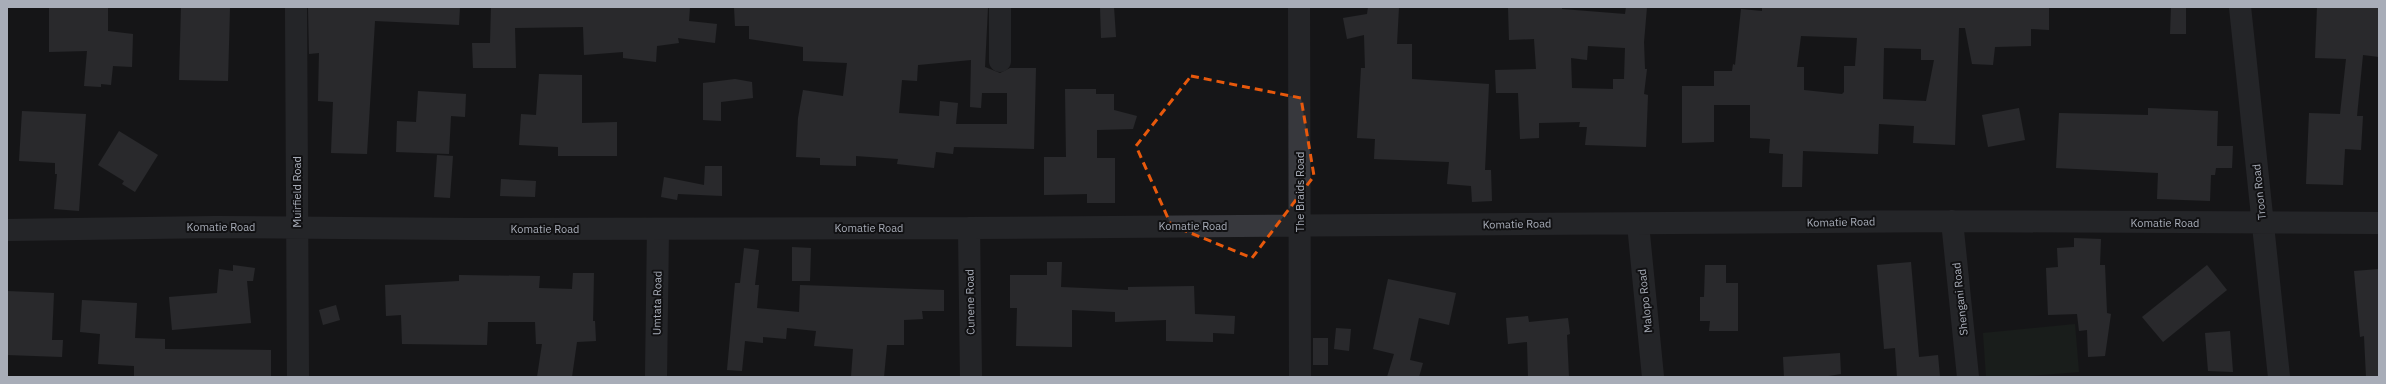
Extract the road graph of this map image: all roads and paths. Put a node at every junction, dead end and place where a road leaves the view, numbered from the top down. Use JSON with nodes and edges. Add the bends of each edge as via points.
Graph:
{"nodes":[{"id":1,"x":296,"y":7,"type":"edge"},
{"id":2,"x":1000,"y":7,"type":"edge"},
{"id":3,"x":1299,"y":7,"type":"edge"},
{"id":4,"x":2240,"y":7,"type":"edge"},
{"id":5,"x":1000,"y":61,"type":"dead end"},
{"id":6,"x":1952,"y":221,"type":"junction"},
{"id":7,"x":2262,"y":223,"type":"junction"},
{"id":8,"x":2379,"y":223,"type":"edge"},
{"id":9,"x":1638,"y":224,"type":"junction"},
{"id":10,"x":1300,"y":225,"type":"junction"},
{"id":11,"x":297,"y":227,"type":"junction"},
{"id":12,"x":969,"y":228,"type":"junction"},
{"id":13,"x":658,"y":229,"type":"junction"},
{"id":14,"x":7,"y":230,"type":"edge"},
{"id":15,"x":298,"y":377,"type":"edge"},
{"id":16,"x":656,"y":377,"type":"edge"},
{"id":17,"x":971,"y":377,"type":"edge"},
{"id":18,"x":1300,"y":377,"type":"edge"},
{"id":19,"x":1653,"y":377,"type":"edge"},
{"id":20,"x":1968,"y":377,"type":"edge"},
{"id":21,"x":2279,"y":377,"type":"edge"}],
"edges":[{"from":1,"to":11,"type":"street","name":"Muirfield Road"},
{"from":2,"to":5,"type":"street"},
{"from":3,"to":10,"type":"street","name":"The Braids Road"},
{"from":4,"to":7,"type":"street","name":"Troon Road"},
{"from":6,"to":7,"type":"street","name":"Komatie Road"},
{"from":6,"to":9,"type":"street","name":"Komatie Road"},
{"from":6,"to":20,"type":"street","name":"Shengani Road"},
{"from":7,"to":8,"type":"street","name":"Komatie Road"},
{"from":7,"to":21,"type":"street","name":"Troon Road"},
{"from":9,"to":10,"type":"street","name":"Komatie Road"},
{"from":9,"to":19,"type":"street","name":"Malopo Road"},
{"from":10,"to":12,"type":"street","name":"Komatie Road"},
{"from":10,"to":18,"type":"street","name":"The Braids Road"},
{"from":11,"to":13,"type":"street","name":"Komatie Road"},
{"from":11,"to":14,"type":"street","name":"Komatie Road"},
{"from":11,"to":15,"type":"street","name":"Muirfield Road"},
{"from":12,"to":13,"type":"street","name":"Komatie Road"},
{"from":12,"to":17,"type":"street","name":"Cunene Road"},
{"from":13,"to":16,"type":"street","name":"Umtata Road"}]}
